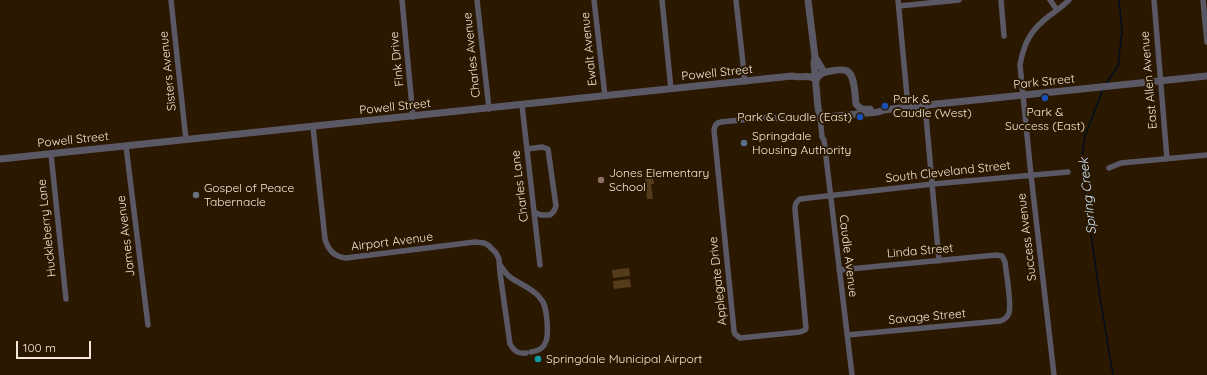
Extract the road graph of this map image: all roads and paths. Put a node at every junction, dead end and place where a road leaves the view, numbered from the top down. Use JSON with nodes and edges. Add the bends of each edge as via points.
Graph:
{"nodes":[{"id":1,"x":171,"y":0,"type":"edge"},
{"id":2,"x":402,"y":0,"type":"edge"},
{"id":3,"x":477,"y":0,"type":"edge"},
{"id":4,"x":594,"y":0,"type":"edge"},
{"id":5,"x":662,"y":0,"type":"edge"},
{"id":6,"x":736,"y":0,"type":"edge"},
{"id":7,"x":808,"y":0,"type":"edge"},
{"id":8,"x":959,"y":0,"type":"edge"},
{"id":9,"x":1001,"y":0,"type":"edge"},
{"id":10,"x":1050,"y":0,"type":"edge"},
{"id":11,"x":1069,"y":0,"type":"edge"},
{"id":12,"x":1154,"y":0,"type":"edge"},
{"id":13,"x":1203,"y":0,"type":"edge"},
{"id":14,"x":898,"y":3,"type":"edge"},
{"id":15,"x":1057,"y":10,"type":"junction"},
{"id":16,"x":1004,"y":36,"type":"dead end"},
{"id":17,"x":1207,"y":42,"type":"edge"},
{"id":18,"x":815,"y":57,"type":"junction"},
{"id":19,"x":824,"y":72,"type":"junction"},
{"id":20,"x":815,"y":76,"type":"junction"},
{"id":21,"x":1207,"y":76,"type":"edge"},
{"id":22,"x":1160,"y":81,"type":"junction"},
{"id":23,"x":745,"y":82,"type":"junction"},
{"id":24,"x":671,"y":89,"type":"junction"},
{"id":25,"x":605,"y":96,"type":"junction"},
{"id":26,"x":1024,"y":96,"type":"junction"},
{"id":27,"x":856,"y":104,"type":"junction"},
{"id":28,"x":522,"y":105,"type":"junction"},
{"id":29,"x":925,"y":105,"type":"junction"},
{"id":30,"x":908,"y":107,"type":"junction"},
{"id":31,"x":488,"y":109,"type":"junction"},
{"id":32,"x":884,"y":110,"type":"junction"},
{"id":33,"x":822,"y":115,"type":"junction"},
{"id":34,"x":849,"y":115,"type":"junction"},
{"id":35,"x":413,"y":117,"type":"junction"},
{"id":36,"x":313,"y":127,"type":"junction"},
{"id":37,"x":186,"y":140,"type":"junction"},
{"id":38,"x":126,"y":146,"type":"junction"},
{"id":39,"x":527,"y":148,"type":"junction"},
{"id":40,"x":51,"y":154,"type":"junction"},
{"id":41,"x":1207,"y":155,"type":"edge"},
{"id":42,"x":0,"y":159,"type":"edge"},
{"id":43,"x":1167,"y":159,"type":"junction"},
{"id":44,"x":1109,"y":168,"type":"dead end"},
{"id":45,"x":1068,"y":172,"type":"dead end"},
{"id":46,"x":1031,"y":175,"type":"junction"},
{"id":47,"x":933,"y":184,"type":"junction"},
{"id":48,"x":830,"y":195,"type":"junction"},
{"id":49,"x":534,"y":212,"type":"junction"},
{"id":50,"x":939,"y":261,"type":"junction"},
{"id":51,"x":500,"y":264,"type":"junction"},
{"id":52,"x":540,"y":265,"type":"dead end"},
{"id":53,"x":839,"y":270,"type":"junction"},
{"id":54,"x":66,"y":299,"type":"dead end"},
{"id":55,"x":1007,"y":317,"type":"joint"},
{"id":56,"x":148,"y":325,"type":"dead end"},
{"id":57,"x":847,"y":335,"type":"junction"},
{"id":58,"x":852,"y":375,"type":"edge"},
{"id":59,"x":1054,"y":375,"type":"edge"}],
"edges":[{"from":1,"to":37,"type":"street","name":"Sisters Avenue"},
{"from":2,"to":35,"type":"street","name":"Fink Drive"},
{"from":3,"to":31,"type":"street","name":"Charles Avenue"},
{"from":4,"to":25,"type":"street","name":"Ewalt Avenue"},
{"from":5,"to":24,"type":"street"},
{"from":6,"to":23,"type":"street"},
{"from":7,"to":18,"type":"street"},
{"from":8,"to":14,"type":"street"},
{"from":9,"to":16,"type":"street"},
{"from":10,"to":15,"type":"street"},
{"from":11,"to":15,"type":"street","name":"Success Avenue"},
{"from":12,"to":22,"type":"street","name":"East Allen Avenue"},
{"from":13,"to":17,"type":"street"},
{"from":14,"to":30,"type":"street"},
{"from":15,"to":26,"type":"street","name":"Success Avenue","via":[[1035,27],[1022,52],[1020,65]]},
{"from":18,"to":19,"type":"street"},
{"from":18,"to":20,"type":"street"},
{"from":19,"to":20,"type":"street","name":"Powell Street"},
{"from":19,"to":27,"type":"street","via":[[846,70],[850,73]]},
{"from":20,"to":23,"type":"street","name":"Powell Street","via":[[796,74]]},
{"from":20,"to":33,"type":"street"},
{"from":21,"to":22,"type":"street","name":"Park Street"},
{"from":22,"to":26,"type":"street","name":"Park Street"},
{"from":22,"to":43,"type":"street","name":"East Allen Avenue"},
{"from":23,"to":24,"type":"street","name":"Powell Street"},
{"from":24,"to":25,"type":"street","name":"Powell Street"},
{"from":25,"to":28,"type":"street","name":"Powell Street"},
{"from":26,"to":29,"type":"street","name":"Park Street"},
{"from":26,"to":46,"type":"street","name":"Success Avenue"},
{"from":27,"to":32,"type":"street","name":"Park Street","via":[[864,110]]},
{"from":27,"to":34,"type":"street"},
{"from":28,"to":31,"type":"street","name":"Powell Street"},
{"from":28,"to":39,"type":"street","name":"Charles Lane"},
{"from":29,"to":30,"type":"street","name":"Park Street"},
{"from":29,"to":47,"type":"street"},
{"from":30,"to":32,"type":"street","name":"Park Street"},
{"from":31,"to":35,"type":"street","name":"Powell Street"},
{"from":32,"to":34,"type":"street","name":"Park Street"},
{"from":33,"to":34,"type":"street","name":"Park Street"},
{"from":33,"to":48,"type":"street","name":"Caudle Avenue"},
{"from":33,"to":48,"type":"street","name":"Applegate Drive","via":[[785,120],[771,117],[721,122],[715,126],[734,331],[737,337],[805,330],[807,325],[795,205],[800,199]]},
{"from":35,"to":36,"type":"street","name":"Powell Street"},
{"from":36,"to":37,"type":"street","name":"Powell Street"},
{"from":36,"to":51,"type":"street","name":"Airport Avenue","via":[[325,239],[334,254],[342,258],[351,258],[480,242],[493,249]]},
{"from":37,"to":38,"type":"street","name":"Powell Street"},
{"from":38,"to":40,"type":"street","name":"Powell Street"},
{"from":38,"to":56,"type":"street","name":"James Avenue"},
{"from":39,"to":49,"type":"street","name":"Charles Lane"},
{"from":39,"to":49,"type":"street","via":[[548,148],[556,206],[550,215]]},
{"from":40,"to":42,"type":"street","name":"Powell Street"},
{"from":40,"to":54,"type":"street","name":"Huckleberry Lane"},
{"from":41,"to":43,"type":"street"},
{"from":43,"to":44,"type":"street","via":[[1120,163]]},
{"from":45,"to":46,"type":"street","name":"South Cleveland Street"},
{"from":46,"to":47,"type":"street","name":"South Cleveland Street"},
{"from":46,"to":59,"type":"street","name":"Success Avenue"},
{"from":47,"to":48,"type":"street","name":"South Cleveland Street"},
{"from":47,"to":50,"type":"street"},
{"from":48,"to":53,"type":"street","name":"Caudle Avenue"},
{"from":49,"to":52,"type":"street","name":"Charles Lane"},
{"from":50,"to":53,"type":"street","name":"Linda Street"},
{"from":50,"to":55,"type":"street","name":"Linda Street","via":[[1002,256],[1005,262],[1010,309]]},
{"from":51,"to":51,"type":"street","name":"Airport Avenue","via":[[500,281],[510,344],[516,352],[537,351],[541,349],[548,335],[540,296],[508,276]]},
{"from":53,"to":57,"type":"street","name":"Caudle Avenue"},
{"from":55,"to":57,"type":"street","name":"Savage Street","via":[[1000,321]]},
{"from":57,"to":58,"type":"street","name":"Caudle Avenue"}]}
